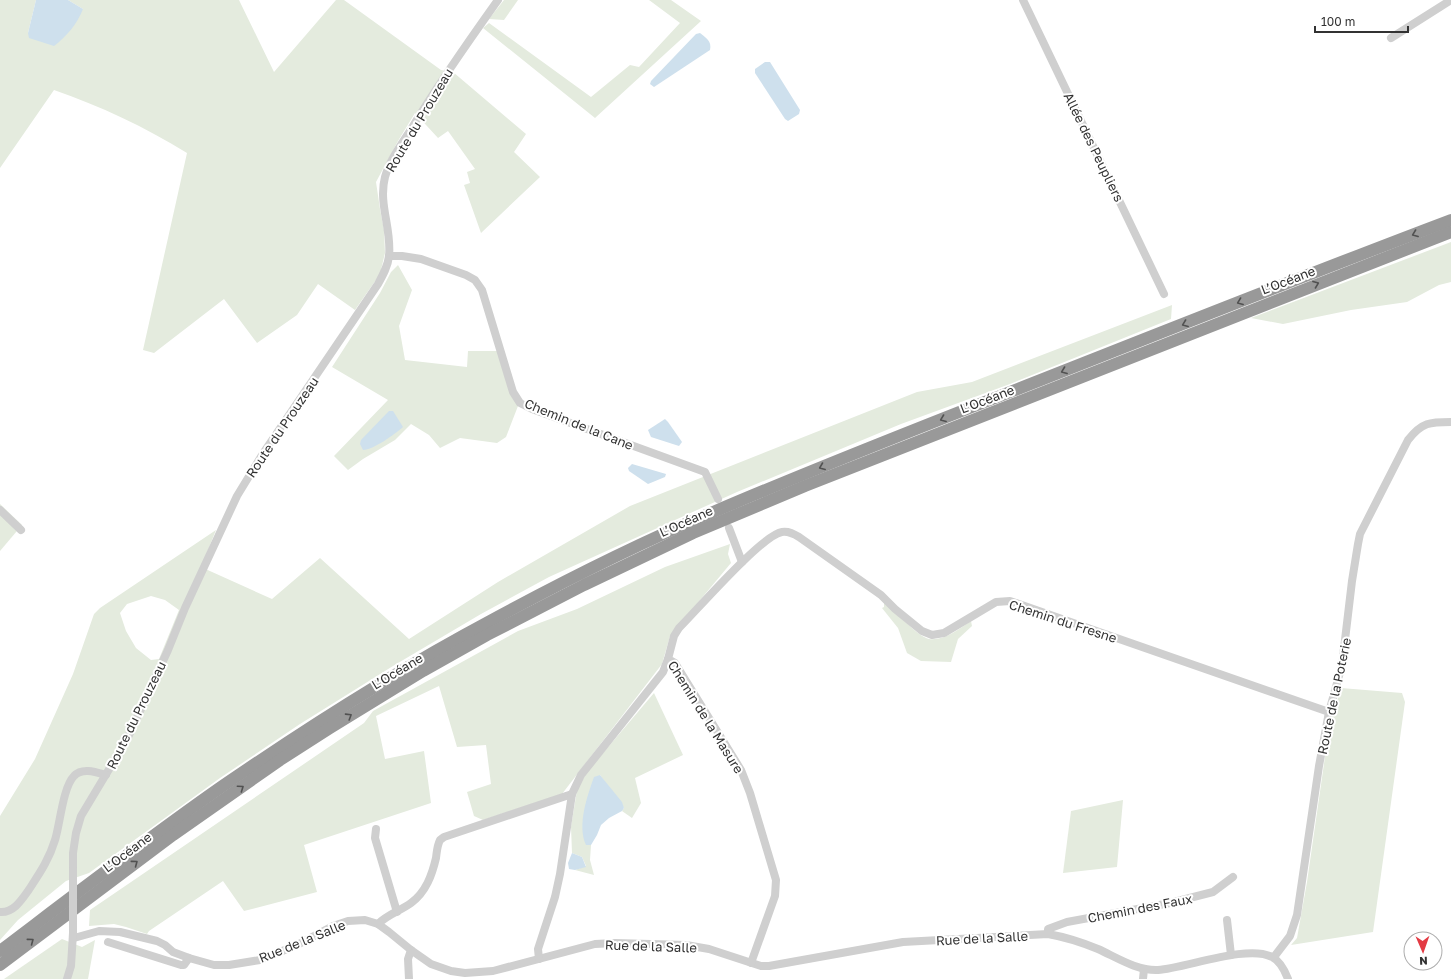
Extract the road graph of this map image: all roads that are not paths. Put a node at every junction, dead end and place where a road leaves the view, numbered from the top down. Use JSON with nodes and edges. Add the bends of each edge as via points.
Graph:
{"nodes":[{"id":1,"x":498,"y":0,"type":"edge"},
{"id":2,"x":1023,"y":0,"type":"edge"},
{"id":3,"x":1450,"y":0,"type":"edge"},
{"id":4,"x":1391,"y":38,"type":"dead end"},
{"id":5,"x":1451,"y":220,"type":"edge"},
{"id":6,"x":1451,"y":232,"type":"edge"},
{"id":7,"x":389,"y":256,"type":"junction"},
{"id":8,"x":1164,"y":294,"type":"dead end"},
{"id":9,"x":1451,"y":422,"type":"edge"},
{"id":10,"x":718,"y":499,"type":"dead end"},
{"id":11,"x":0,"y":510,"type":"edge"},
{"id":12,"x":729,"y":528,"type":"dead end"},
{"id":13,"x":21,"y":530,"type":"dead end"},
{"id":14,"x":742,"y":562,"type":"junction"},
{"id":15,"x":668,"y":659,"type":"junction"},
{"id":16,"x":1329,"y":712,"type":"junction"},
{"id":17,"x":106,"y":775,"type":"junction"},
{"id":18,"x":572,"y":794,"type":"junction"},
{"id":19,"x":376,"y":829,"type":"dead end"},
{"id":20,"x":1233,"y":877,"type":"dead end"},
{"id":21,"x":0,"y":912,"type":"edge"},
{"id":22,"x":397,"y":912,"type":"junction"},
{"id":23,"x":1227,"y":920,"type":"dead end"},
{"id":24,"x":378,"y":924,"type":"junction"},
{"id":25,"x":73,"y":934,"type":"junction"},
{"id":26,"x":1048,"y":934,"type":"junction"},
{"id":27,"x":108,"y":942,"type":"dead end"},
{"id":28,"x":410,"y":950,"type":"junction"},
{"id":29,"x":0,"y":951,"type":"edge"},
{"id":30,"x":1231,"y":956,"type":"junction"},
{"id":31,"x":1274,"y":957,"type":"junction"},
{"id":32,"x":189,"y":958,"type":"junction"},
{"id":33,"x":539,"y":959,"type":"junction"},
{"id":34,"x":751,"y":963,"type":"junction"},
{"id":35,"x":0,"y":965,"type":"edge"},
{"id":36,"x":1144,"y":969,"type":"junction"},
{"id":37,"x":67,"y":979,"type":"edge"},
{"id":38,"x":409,"y":979,"type":"edge"},
{"id":39,"x":1143,"y":979,"type":"edge"},
{"id":40,"x":1288,"y":979,"type":"edge"}],
"edges":[{"from":1,"to":7,"type":"street","name":"Route du Prouzeau","via":[[438,84],[392,159],[383,190]]},
{"from":2,"to":8,"type":"street","name":"Allée des Peupliers"},
{"from":3,"to":4,"type":"street"},
{"from":5,"to":29,"type":"highway","name":"L’Océane","one_way":true,"via":[[797,477],[660,536],[562,583],[412,665],[280,747],[142,844]]},
{"from":35,"to":6,"type":"highway","name":"L’Océane","one_way":true,"via":[[173,835],[286,756],[375,700],[487,635],[584,585],[718,522],[849,468]]},
{"from":7,"to":10,"type":"street","name":"Chemin de la Cane","via":[[421,259],[475,280],[482,290],[513,392],[520,403],[705,472]]},
{"from":7,"to":17,"type":"street","name":"Route du Prouzeau","via":[[378,284],[237,496],[184,608],[168,650],[129,735]]},
{"from":9,"to":16,"type":"street","name":"Route de la Poterie","via":[[1433,422],[1422,425],[1415,431],[1360,534],[1342,665]]},
{"from":11,"to":13,"type":"street"},
{"from":12,"to":14,"type":"street"},
{"from":14,"to":15,"type":"street","name":"Chemin de la Masure","via":[[680,628],[674,636]]},
{"from":14,"to":16,"type":"street","name":"Chemin du Fresne","via":[[772,536],[790,532],[800,536],[881,595],[922,631],[932,635],[944,633],[996,602],[1010,601]]},
{"from":15,"to":18,"type":"street","via":[[663,672],[581,775]]},
{"from":15,"to":34,"type":"street","name":"Chemin de la Masure","via":[[675,663],[741,770],[776,880],[775,896]]},
{"from":16,"to":31,"type":"street","name":"Route de la Poterie","via":[[1297,915],[1290,936]]},
{"from":17,"to":21,"type":"street","via":[[91,771],[75,775],[69,783],[55,841],[46,864],[21,901],[13,909]]},
{"from":17,"to":25,"type":"street","name":"Route du Prouzeau","bridge":true,"via":[[81,816],[76,833],[72,853]]},
{"from":18,"to":22,"type":"street","via":[[444,837],[437,846],[427,886],[412,903]]},
{"from":18,"to":33,"type":"street","via":[[560,874],[538,949]]},
{"from":19,"to":22,"type":"street","via":[[375,838]]},
{"from":20,"to":26,"type":"street","name":"Chemin des Faux","via":[[1214,892],[1067,922],[1048,929]]},
{"from":22,"to":24,"type":"street","via":[[383,918]]},
{"from":23,"to":30,"type":"street"},
{"from":24,"to":28,"type":"street","name":"Rue de la Salle"},
{"from":24,"to":32,"type":"street","name":"Rue de la Salle","via":[[365,920],[333,926],[278,954],[245,963],[214,965]]},
{"from":25,"to":32,"type":"street","name":"Rue de la Salle","via":[[78,938],[99,931],[120,932],[157,941]]},
{"from":25,"to":37,"type":"street","name":"Route du Prouzeau"},
{"from":26,"to":34,"type":"street","name":"Rue de la Salle","via":[[903,942],[777,965],[761,966]]},
{"from":26,"to":36,"type":"street","name":"Rue de la Salle","via":[[1070,938]]},
{"from":27,"to":32,"type":"street","via":[[181,965],[188,962]]},
{"from":28,"to":33,"type":"street","name":"Rue de la Salle","via":[[439,968],[465,973],[493,971]]},
{"from":28,"to":38,"type":"street"},
{"from":30,"to":31,"type":"street","name":"Rue de la Salle","via":[[1256,953]]},
{"from":30,"to":36,"type":"street","name":"Rue de la Salle","via":[[1158,970]]},
{"from":31,"to":40,"type":"street"},
{"from":33,"to":34,"type":"street","name":"Rue de la Salle","via":[[595,944],[615,942],[686,945],[709,949]]},
{"from":36,"to":39,"type":"street"}]}
